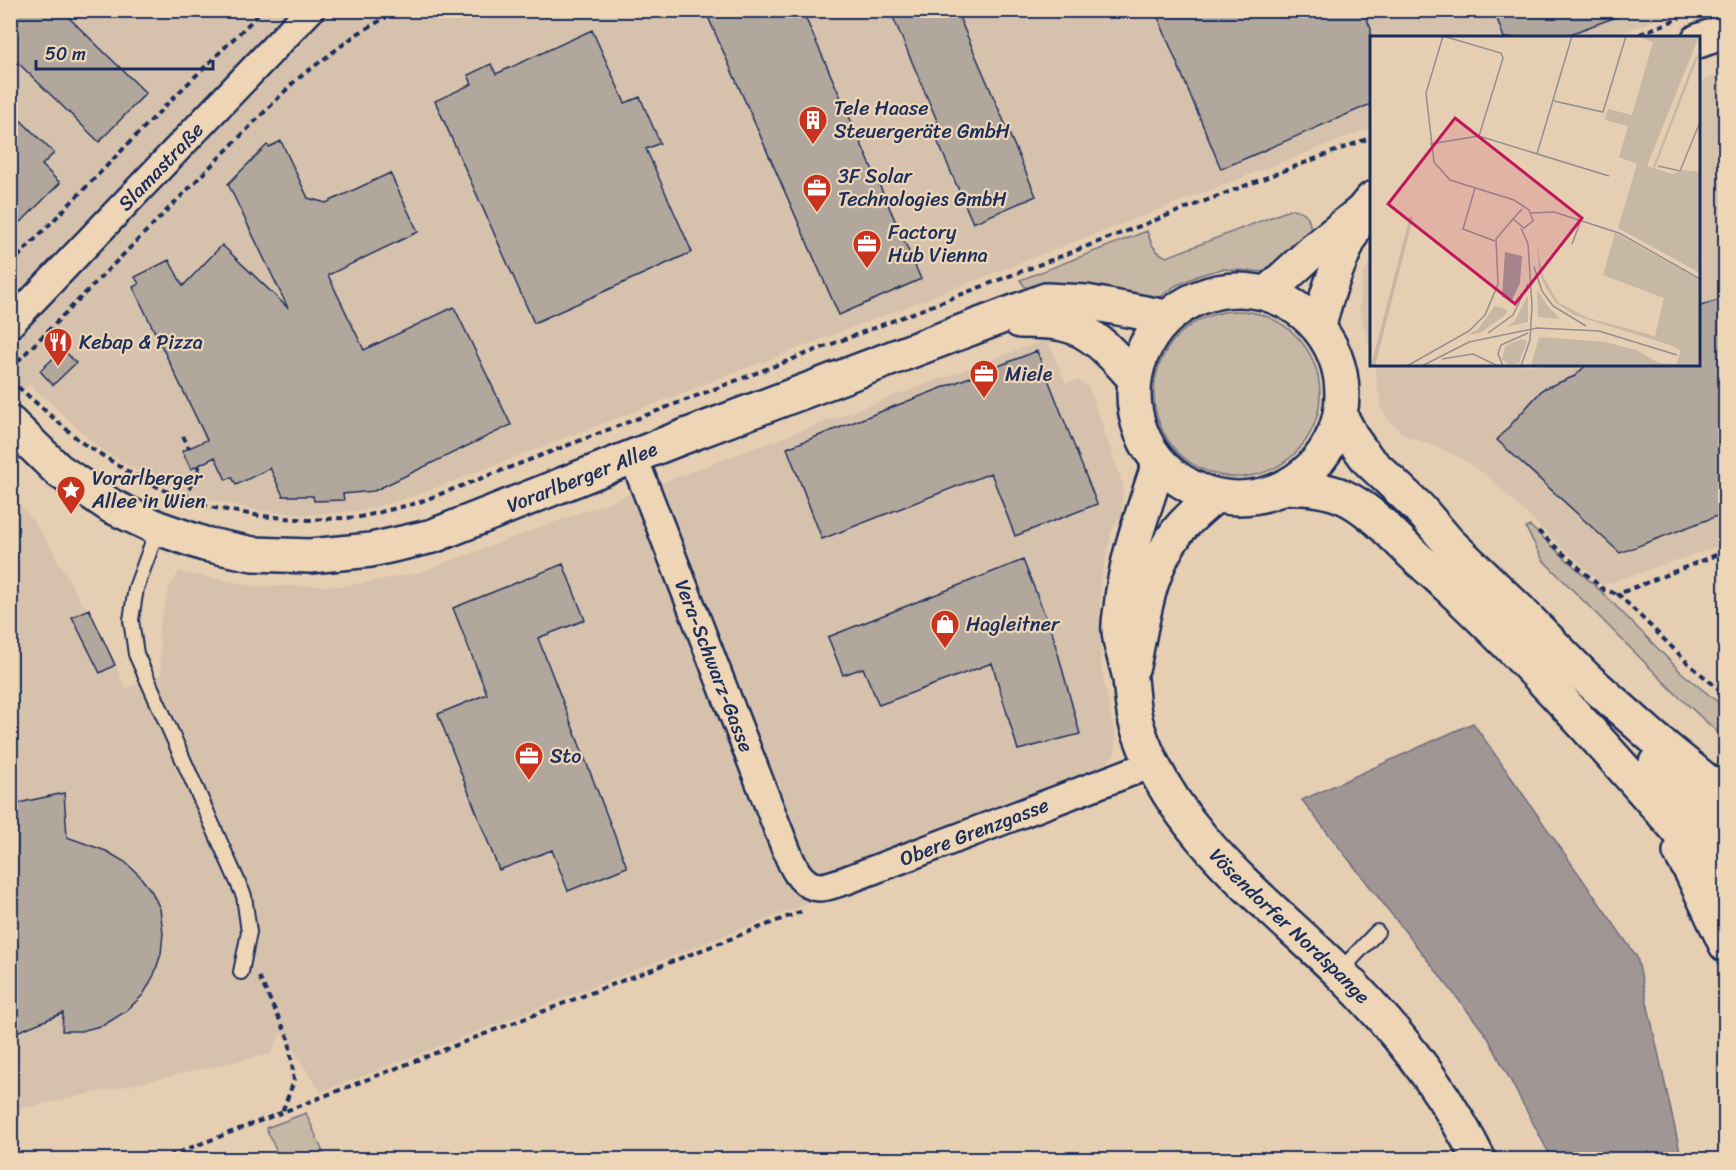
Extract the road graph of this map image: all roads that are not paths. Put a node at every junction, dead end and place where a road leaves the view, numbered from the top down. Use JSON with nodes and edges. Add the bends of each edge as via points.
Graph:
{"nodes":[{"id":1,"x":310,"y":10,"type":"edge"},
{"id":2,"x":1694,"y":28,"type":"edge"},
{"id":3,"x":1725,"y":31,"type":"edge"},
{"id":4,"x":1367,"y":205,"type":"edge"},
{"id":5,"x":1268,"y":293,"type":"junction"},
{"id":6,"x":1166,"y":317,"type":"junction"},
{"id":7,"x":994,"y":320,"type":"junction"},
{"id":8,"x":10,"y":324,"type":"edge"},
{"id":9,"x":1319,"y":327,"type":"junction"},
{"id":10,"x":1134,"y":378,"type":"junction"},
{"id":11,"x":1340,"y":415,"type":"junction"},
{"id":12,"x":10,"y":423,"type":"edge"},
{"id":13,"x":633,"y":456,"type":"junction"},
{"id":14,"x":1159,"y":463,"type":"junction"},
{"id":15,"x":1286,"y":487,"type":"junction"},
{"id":16,"x":1215,"y":496,"type":"junction"},
{"id":17,"x":158,"y":528,"type":"junction"},
{"id":18,"x":1586,"y":678,"type":"junction"},
{"id":19,"x":1130,"y":679,"type":"junction"},
{"id":20,"x":1152,"y":764,"type":"junction"},
{"id":21,"x":1639,"y":787,"type":"junction"},
{"id":22,"x":1725,"y":797,"type":"edge"},
{"id":23,"x":1725,"y":839,"type":"edge"},
{"id":24,"x":799,"y":876,"type":"joint"},
{"id":25,"x":1725,"y":885,"type":"edge"},
{"id":26,"x":1377,"y":932,"type":"dead end"},
{"id":27,"x":1725,"y":945,"type":"edge"},
{"id":28,"x":241,"y":972,"type":"dead end"},
{"id":29,"x":1339,"y":972,"type":"junction"},
{"id":30,"x":1479,"y":1160,"type":"edge"}],
"edges":[{"from":1,"to":8,"type":"street","name":"Slamastraße"},
{"from":2,"to":3,"type":"main road"},
{"from":4,"to":5,"type":"main road"},
{"from":4,"to":9,"type":"main road","via":[[1334,271]]},
{"from":5,"to":6,"type":"main road","via":[[1230,289],[1196,298]]},
{"from":5,"to":9,"type":"main road","via":[[1296,307]]},
{"from":6,"to":7,"type":"main road","name":"Vorarlberger Allee","via":[[1086,302],[1046,300]]},
{"from":6,"to":10,"type":"main road","via":[[1148,340]]},
{"from":7,"to":10,"type":"main road","name":"Vorarlberger Allee","via":[[1066,324],[1101,343]]},
{"from":7,"to":13,"type":"main road","name":"Vorarlberger Allee"},
{"from":9,"to":11,"type":"main road","via":[[1335,353],[1342,382]]},
{"from":10,"to":14,"type":"main road","via":[[1133,403],[1142,435]]},
{"from":11,"to":15,"type":"main road","via":[[1327,448],[1309,470]]},
{"from":11,"to":18,"type":"main road","via":[[1368,460]]},
{"from":12,"to":17,"type":"main road","name":"Vorarlberger Allee","via":[[58,470],[111,506]]},
{"from":13,"to":17,"type":"main road","name":"Vorarlberger Allee","via":[[433,536],[372,550],[310,556],[253,554]]},
{"from":13,"to":24,"type":"street","name":"Vera-Schwarz-Gasse"},
{"from":14,"to":16,"type":"main road","via":[[1182,482]]},
{"from":14,"to":19,"type":"main road","name":"Vösendorfer Nordspange","via":[[1122,586],[1119,630]]},
{"from":15,"to":16,"type":"main road","via":[[1249,498]]},
{"from":15,"to":21,"type":"main road","via":[[1343,496],[1373,517],[1547,685]]},
{"from":16,"to":19,"type":"main road","name":"Vösendorfer Nordspange","via":[[1178,531],[1166,549],[1149,591]]},
{"from":17,"to":28,"type":"lane","via":[[136,588],[131,620],[136,654],[244,896],[249,932]]},
{"from":18,"to":22,"type":"main road"},
{"from":18,"to":23,"type":"main road"},
{"from":19,"to":20,"type":"main road","name":"Vösendorfer Nordspange","via":[[1137,727]]},
{"from":20,"to":24,"type":"street","name":"Obere Grenzgasse","via":[[844,881],[822,887]]},
{"from":20,"to":29,"type":"main road","name":"Vösendorfer Nordspange","via":[[1173,799],[1239,880]]},
{"from":21,"to":25,"type":"main road"},
{"from":21,"to":27,"type":"main road","via":[[1691,871]]},
{"from":26,"to":29,"type":"lane"},
{"from":29,"to":30,"type":"main road","name":"Vösendorfer Nordspange","via":[[1422,1067]]}]}
